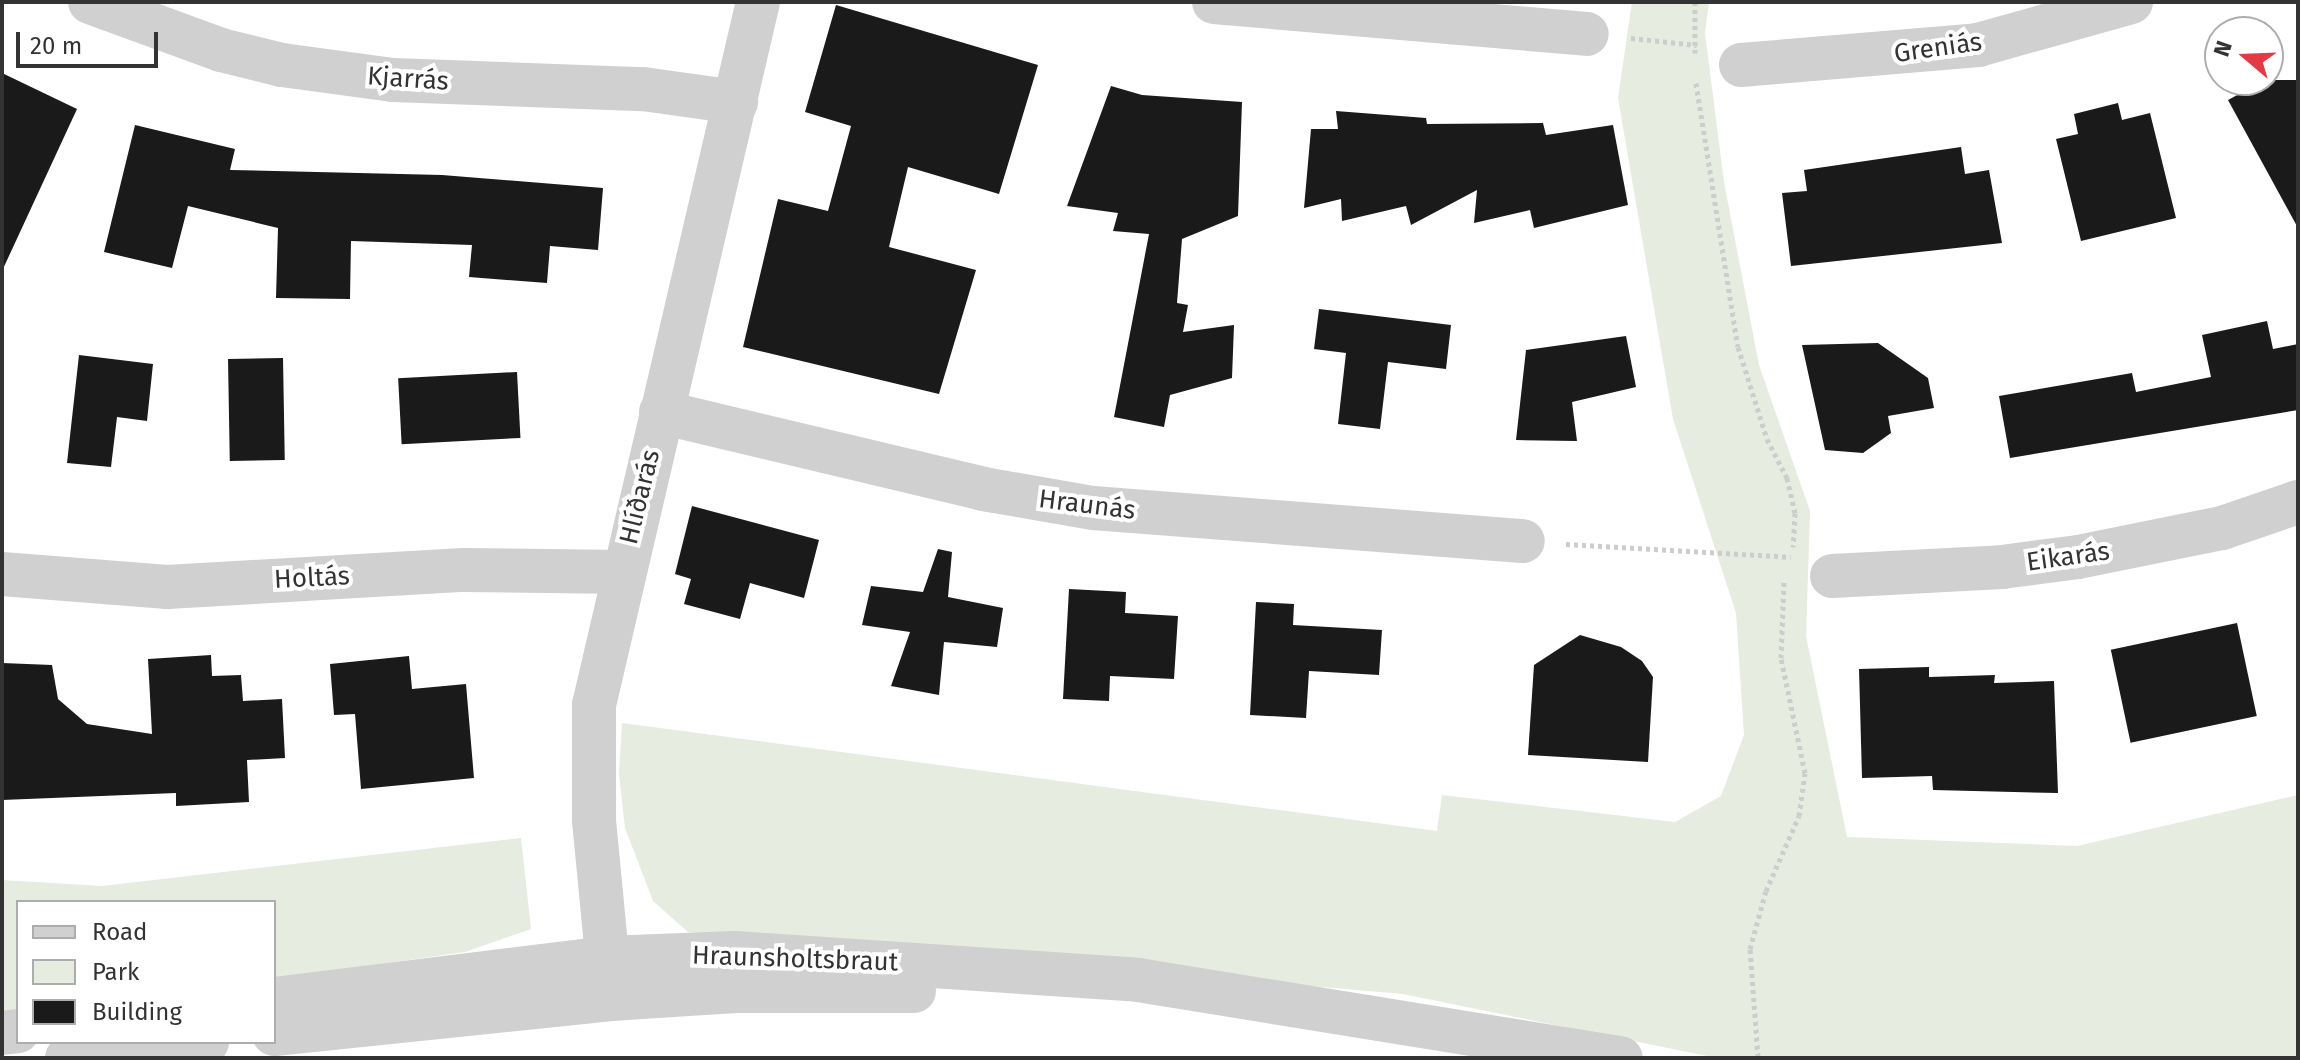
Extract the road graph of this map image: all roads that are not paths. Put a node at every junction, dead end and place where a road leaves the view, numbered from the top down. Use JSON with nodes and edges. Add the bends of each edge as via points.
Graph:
{"nodes":[{"id":1,"x":90,"y":2,"type":"edge"},
{"id":2,"x":758,"y":2,"type":"edge"},
{"id":3,"x":1214,"y":2,"type":"edge"},
{"id":4,"x":2131,"y":2,"type":"edge"},
{"id":5,"x":1587,"y":34,"type":"road end"},
{"id":6,"x":1741,"y":65,"type":"road end"},
{"id":7,"x":736,"y":102,"type":"junction"},
{"id":8,"x":661,"y":412,"type":"junction"},
{"id":9,"x":2298,"y":502,"type":"edge"},
{"id":10,"x":1523,"y":541,"type":"road end"},
{"id":11,"x":622,"y":572,"type":"junction"},
{"id":12,"x":2,"y":574,"type":"edge"},
{"id":13,"x":1832,"y":576,"type":"road end"},
{"id":14,"x":609,"y":979,"type":"junction"},
{"id":15,"x":276,"y":999,"type":"edge"},
{"id":16,"x":276,"y":1034,"type":"edge"},
{"id":17,"x":190,"y":1044,"type":"edge"},
{"id":18,"x":67,"y":1058,"type":"edge"},
{"id":19,"x":1621,"y":1058,"type":"edge"}],
"edges":[{"from":1,"to":7,"type":"street","name":"Kjarrás","via":[[221,50],[296,67],[393,80],[643,89]]},
{"from":2,"to":7,"type":"street","name":"Hlíðarás"},
{"from":3,"to":5,"type":"street"},
{"from":4,"to":6,"type":"street","name":"Greniás","via":[[1978,45]]},
{"from":7,"to":8,"type":"street","name":"Hlíðarás"},
{"from":8,"to":10,"type":"street","name":"Hraunás","via":[[983,489],[1093,508]]},
{"from":8,"to":11,"type":"street","name":"Hlíðarás"},
{"from":9,"to":13,"type":"street","name":"Eikarás","via":[[2222,528],[2078,557],[2002,567]]},
{"from":11,"to":12,"type":"street","name":"Holtás","via":[[464,570],[167,587]]},
{"from":11,"to":14,"type":"street","name":"Hlíðarás","via":[[594,705],[594,820]]},
{"from":14,"to":15,"type":"street","name":"Hraunsholtsbraut"},
{"from":14,"to":16,"type":"street","name":"Hraunsholtsbraut"},
{"from":14,"to":19,"type":"street","name":"Hraunsholtsbraut","via":[[735,953],[1005,969],[1138,980]]},
{"from":17,"to":18,"type":"street"}]}
